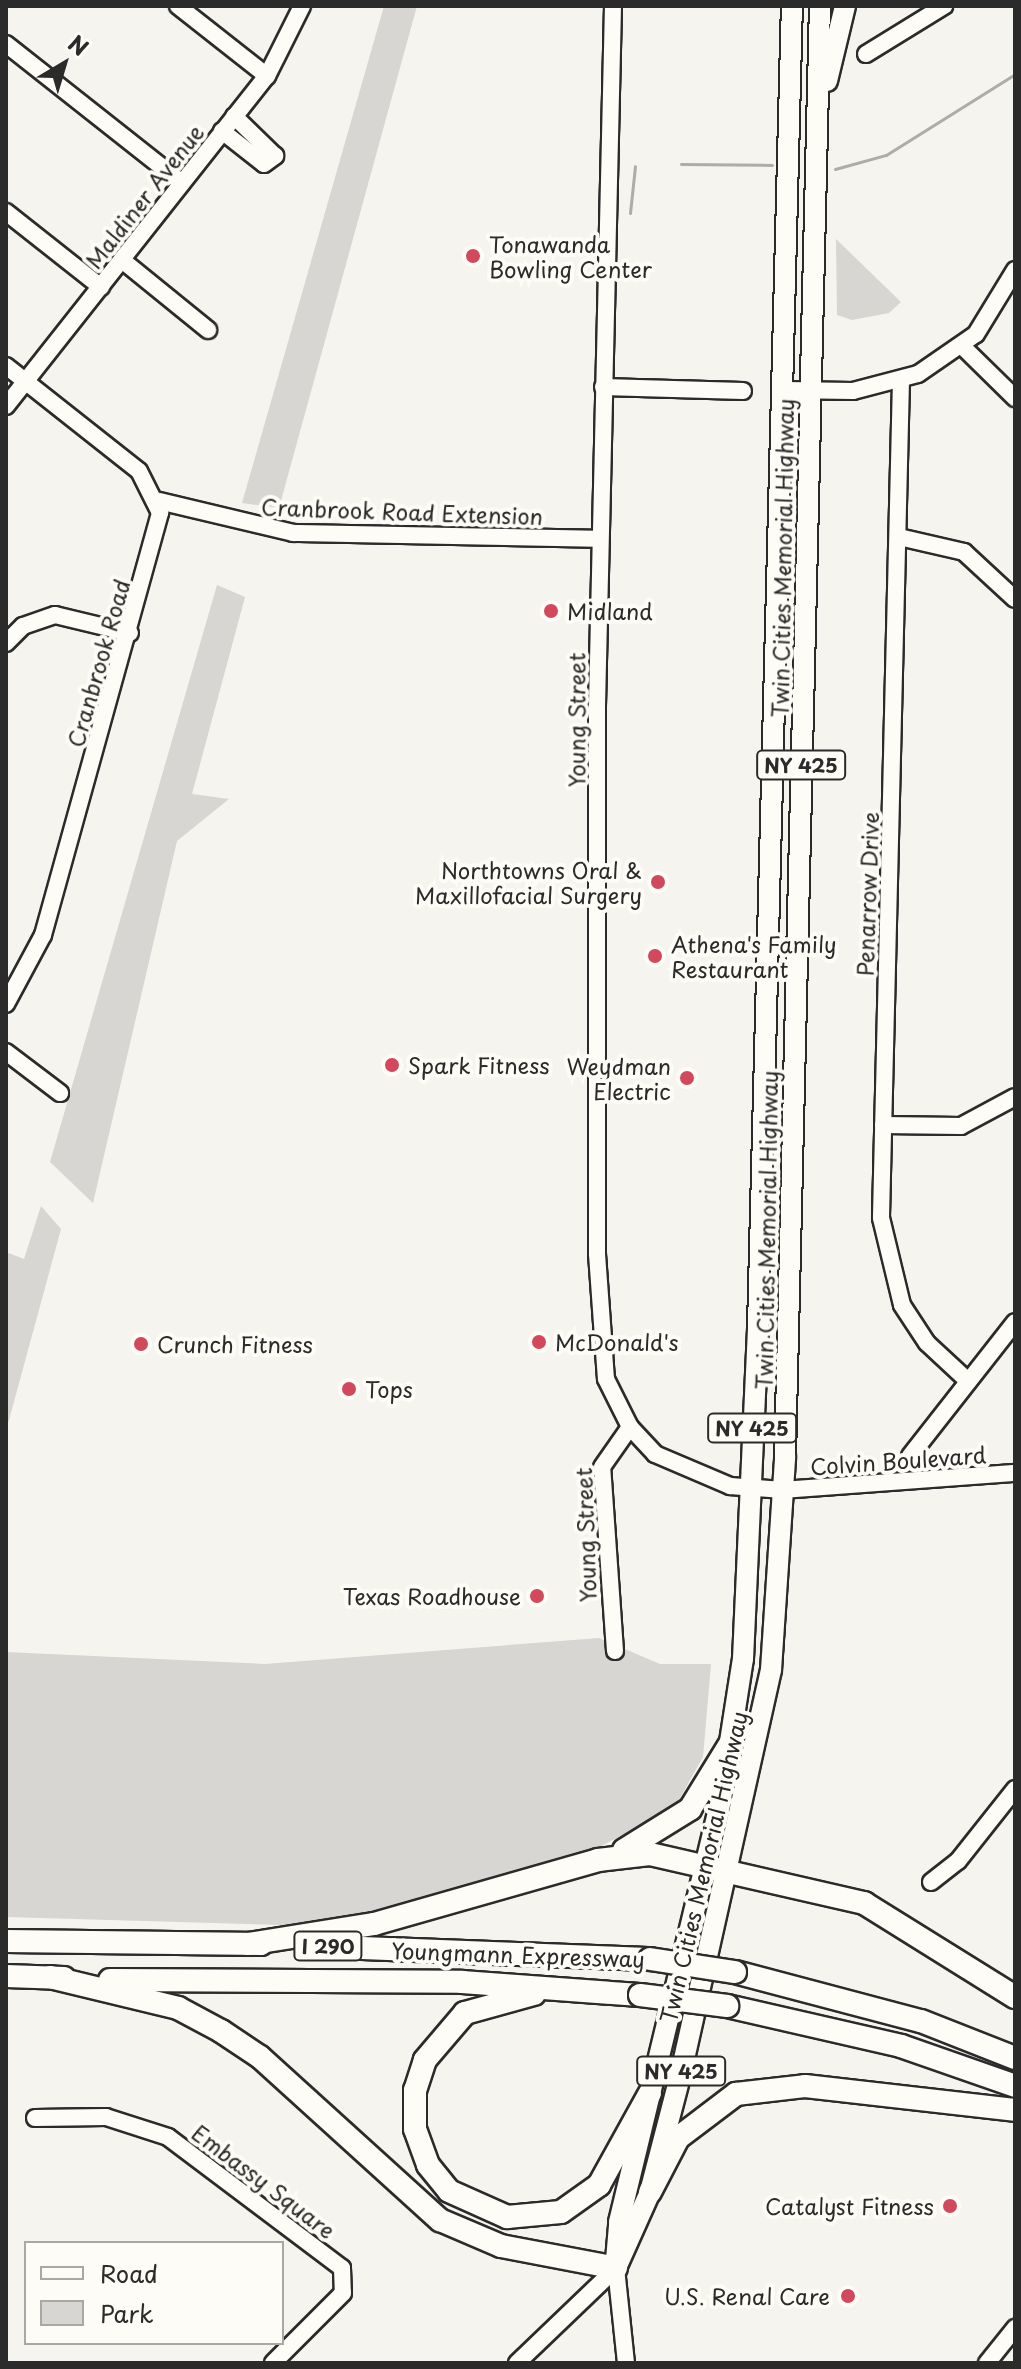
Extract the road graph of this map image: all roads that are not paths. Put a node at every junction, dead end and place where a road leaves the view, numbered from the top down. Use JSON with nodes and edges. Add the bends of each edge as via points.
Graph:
{"nodes":[{"id":1,"x":178,"y":6,"type":"edge"},
{"id":2,"x":302,"y":6,"type":"edge"},
{"id":3,"x":613,"y":6,"type":"edge"},
{"id":4,"x":792,"y":6,"type":"edge"},
{"id":5,"x":820,"y":6,"type":"edge"},
{"id":6,"x":845,"y":6,"type":"edge"},
{"id":7,"x":944,"y":6,"type":"edge"},
{"id":8,"x":6,"y":44,"type":"edge"},
{"id":9,"x":866,"y":54,"type":"dead end"},
{"id":10,"x":267,"y":76,"type":"junction"},
{"id":11,"x":234,"y":116,"type":"junction"},
{"id":12,"x":817,"y":124,"type":"junction"},
{"id":13,"x":222,"y":131,"type":"junction"},
{"id":14,"x":182,"y":183,"type":"junction"},
{"id":15,"x":6,"y":212,"type":"edge"},
{"id":16,"x":122,"y":260,"type":"junction"},
{"id":17,"x":1015,"y":270,"type":"edge"},
{"id":18,"x":101,"y":287,"type":"junction"},
{"id":19,"x":208,"y":330,"type":"dead end"},
{"id":20,"x":963,"y":347,"type":"junction"},
{"id":21,"x":6,"y":366,"type":"edge"},
{"id":22,"x":901,"y":380,"type":"junction"},
{"id":23,"x":25,"y":381,"type":"junction"},
{"id":24,"x":603,"y":387,"type":"junction"},
{"id":25,"x":784,"y":390,"type":"junction"},
{"id":26,"x":811,"y":390,"type":"junction"},
{"id":27,"x":743,"y":391,"type":"dead end"},
{"id":28,"x":1015,"y":398,"type":"edge"},
{"id":29,"x":6,"y":406,"type":"edge"},
{"id":30,"x":159,"y":501,"type":"junction"},
{"id":31,"x":899,"y":537,"type":"junction"},
{"id":32,"x":600,"y":539,"type":"junction"},
{"id":33,"x":1015,"y":599,"type":"edge"},
{"id":34,"x":130,"y":633,"type":"junction"},
{"id":35,"x":6,"y":643,"type":"edge"},
{"id":36,"x":6,"y":1004,"type":"edge"},
{"id":37,"x":6,"y":1052,"type":"edge"},
{"id":38,"x":60,"y":1093,"type":"dead end"},
{"id":39,"x":1015,"y":1097,"type":"edge"},
{"id":40,"x":883,"y":1125,"type":"junction"},
{"id":41,"x":1015,"y":1322,"type":"edge"},
{"id":42,"x":968,"y":1381,"type":"junction"},
{"id":43,"x":630,"y":1427,"type":"junction"},
{"id":44,"x":910,"y":1456,"type":"dead end"},
{"id":45,"x":1015,"y":1473,"type":"edge"},
{"id":46,"x":752,"y":1488,"type":"junction"},
{"id":47,"x":783,"y":1490,"type":"junction"},
{"id":48,"x":615,"y":1651,"type":"dead end"},
{"id":49,"x":730,"y":1744,"type":"junction"},
{"id":50,"x":1015,"y":1789,"type":"edge"},
{"id":51,"x":598,"y":1860,"type":"junction"},
{"id":52,"x":705,"y":1864,"type":"junction"},
{"id":53,"x":731,"y":1868,"type":"junction"},
{"id":54,"x":931,"y":1882,"type":"dead end"},
{"id":55,"x":6,"y":1941,"type":"edge"},
{"id":56,"x":248,"y":1944,"type":"junction"},
{"id":57,"x":6,"y":1976,"type":"edge"},
{"id":58,"x":50,"y":1977,"type":"junction"},
{"id":59,"x":575,"y":1989,"type":"junction"},
{"id":60,"x":1015,"y":1997,"type":"edge"},
{"id":61,"x":1015,"y":2058,"type":"edge"},
{"id":62,"x":1015,"y":2086,"type":"edge"},
{"id":63,"x":650,"y":2093,"type":"junction"},
{"id":64,"x":1015,"y":2110,"type":"edge"},
{"id":65,"x":35,"y":2118,"type":"dead end"},
{"id":66,"x":650,"y":2192,"type":"junction"},
{"id":67,"x":616,"y":2268,"type":"junction"},
{"id":68,"x":1015,"y":2328,"type":"edge"},
{"id":69,"x":273,"y":2363,"type":"edge"},
{"id":70,"x":517,"y":2363,"type":"edge"},
{"id":71,"x":626,"y":2363,"type":"edge"},
{"id":72,"x":987,"y":2363,"type":"edge"}],
"edges":[{"from":1,"to":10,"type":"street"},
{"from":2,"to":10,"type":"street","name":"Maldiner Avenue"},
{"from":3,"to":24,"type":"street","name":"Young Street"},
{"from":4,"to":25,"type":"main road","name":"Twin Cities Memorial Highway","number":"NY 425"},
{"from":5,"to":12,"type":"main road","name":"Twin Cities Memorial Highway","number":"NY 425"},
{"from":6,"to":12,"type":"main road"},
{"from":7,"to":9,"type":"street"},
{"from":8,"to":14,"type":"street"},
{"from":10,"to":11,"type":"street","name":"Maldiner Avenue"},
{"from":11,"to":13,"type":"street","name":"Maldiner Avenue"},
{"from":11,"to":13,"type":"street","via":[[275,156],[264,164]]},
{"from":12,"to":26,"type":"main road","name":"Twin Cities Memorial Highway","number":"NY 425"},
{"from":13,"to":14,"type":"street","name":"Maldiner Avenue"},
{"from":14,"to":16,"type":"street","name":"Maldiner Avenue"},
{"from":15,"to":18,"type":"street"},
{"from":16,"to":18,"type":"street","name":"Maldiner Avenue"},
{"from":16,"to":19,"type":"street"},
{"from":17,"to":20,"type":"street","via":[[998,305]]},
{"from":18,"to":23,"type":"street","name":"Maldiner Avenue"},
{"from":20,"to":22,"type":"street"},
{"from":20,"to":28,"type":"street"},
{"from":21,"to":23,"type":"street"},
{"from":22,"to":26,"type":"street"},
{"from":22,"to":31,"type":"street","name":"Penarrow Drive"},
{"from":23,"to":29,"type":"street","name":"Maldiner Avenue"},
{"from":23,"to":30,"type":"street","via":[[139,471]]},
{"from":24,"to":27,"type":"street"},
{"from":24,"to":32,"type":"street","name":"Young Street"},
{"from":25,"to":26,"type":"street"},
{"from":25,"to":46,"type":"main road","name":"Twin Cities Memorial Highway","number":"NY 425"},
{"from":26,"to":47,"type":"main road","name":"Twin Cities Memorial Highway","number":"NY 425"},
{"from":30,"to":32,"type":"street","name":"Cranbrook Road Extension","via":[[293,533]]},
{"from":30,"to":34,"type":"street","name":"Cranbrook Road","via":[[160,525]]},
{"from":31,"to":33,"type":"street","via":[[964,552]]},
{"from":31,"to":40,"type":"street","name":"Penarrow Drive"},
{"from":32,"to":43,"type":"street","name":"Young Street","via":[[597,1254],[602,1360]]},
{"from":34,"to":35,"type":"street","via":[[55,615],[33,620]]},
{"from":34,"to":36,"type":"street","name":"Cranbrook Road","via":[[43,935]]},
{"from":37,"to":38,"type":"street"},
{"from":39,"to":40,"type":"street","via":[[961,1126]]},
{"from":40,"to":42,"type":"street","name":"Penarrow Drive","via":[[881,1218],[896,1290],[927,1343]]},
{"from":41,"to":42,"type":"street"},
{"from":42,"to":44,"type":"street"},
{"from":43,"to":46,"type":"street","name":"Young Street","via":[[687,1472]]},
{"from":43,"to":48,"type":"street","name":"Young Street","via":[[602,1467]]},
{"from":45,"to":47,"type":"street","name":"Colvin Boulevard"},
{"from":46,"to":47,"type":"street","name":"Young Street"},
{"from":46,"to":49,"type":"main road","name":"Twin Cities Memorial Highway","number":"NY 425"},
{"from":47,"to":53,"type":"main road","name":"Twin Cities Memorial Highway","number":"NY 425","via":[[771,1670]]},
{"from":49,"to":51,"type":"highway","via":[[694,1805],[673,1825]]},
{"from":49,"to":52,"type":"main road","name":"Twin Cities Memorial Highway","number":"NY 425"},
{"from":50,"to":54,"type":"street","via":[[958,1861]]},
{"from":51,"to":52,"type":"highway","via":[[650,1854]]},
{"from":51,"to":56,"type":"highway","via":[[374,1924]]},
{"from":52,"to":53,"type":"highway"},
{"from":52,"to":63,"type":"main road","name":"Twin Cities Memorial Highway","number":"NY 425"},
{"from":53,"to":60,"type":"highway","via":[[873,1907]]},
{"from":53,"to":66,"type":"main road","name":"Twin Cities Memorial Highway","number":"NY 425"},
{"from":55,"to":56,"type":"highway","name":"Youngmann Expressway","number":"I 290"},
{"from":56,"to":61,"type":"highway","name":"Youngmann Expressway","number":"I 290","bridge":true,"via":[[650,1959],[735,1972],[921,2021]]},
{"from":57,"to":58,"type":"highway","name":"Youngmann Expressway","number":"I 290"},
{"from":58,"to":59,"type":"highway","name":"Youngmann Expressway","number":"I 290"},
{"from":58,"to":67,"type":"highway","via":[[178,2008],[221,2031],[260,2057],[440,2220],[501,2246]]},
{"from":59,"to":62,"type":"highway","name":"Youngmann Expressway","number":"I 290","bridge":true,"via":[[727,2006],[888,2043]]},
{"from":59,"to":63,"type":"highway","via":[[481,2006],[441,2034],[419,2075],[413,2108],[421,2150],[437,2179],[487,2213],[523,2219],[561,2212],[599,2185]]},
{"from":63,"to":67,"type":"main road","name":"Twin Cities Memorial Highway","via":[[619,2222]]},
{"from":64,"to":66,"type":"highway","via":[[805,2086],[736,2094],[678,2138]]},
{"from":65,"to":69,"type":"street","name":"Embassy Square","via":[[106,2117],[168,2137],[342,2268],[343,2293]]},
{"from":66,"to":67,"type":"main road","name":"Twin Cities Memorial Highway","number":"NY 425"},
{"from":67,"to":70,"type":"street"},
{"from":67,"to":71,"type":"street"},
{"from":68,"to":72,"type":"street"}]}
